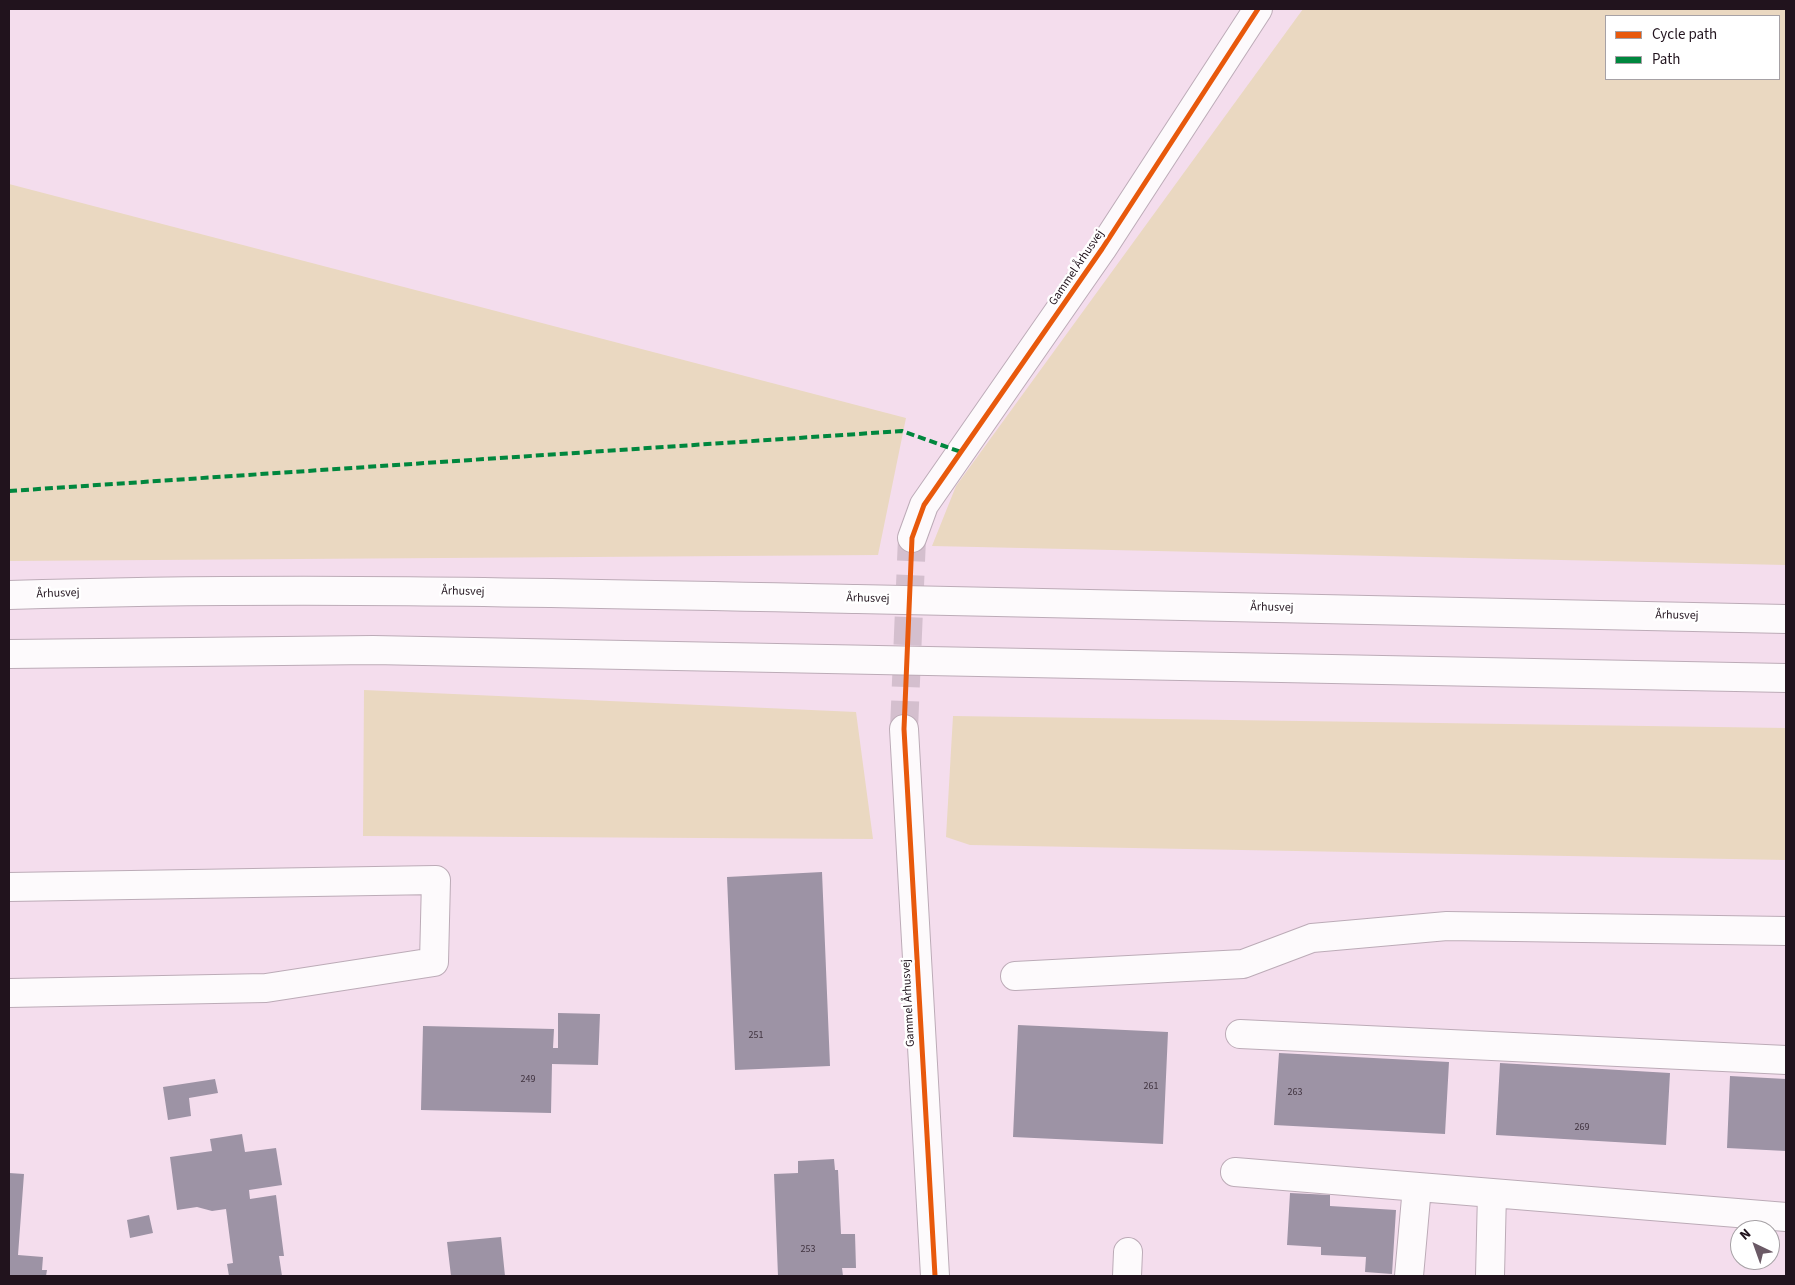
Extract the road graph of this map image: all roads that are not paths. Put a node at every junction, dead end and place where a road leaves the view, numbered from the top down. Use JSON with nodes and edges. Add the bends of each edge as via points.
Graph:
{"nodes":[{"id":1,"x":1258,"y":9,"type":"edge"},
{"id":2,"x":912,"y":538,"type":"tunnel mouth"},
{"id":3,"x":9,"y":595,"type":"edge"},
{"id":4,"x":1786,"y":619,"type":"edge"},
{"id":5,"x":9,"y":654,"type":"edge"},
{"id":6,"x":1786,"y":678,"type":"edge"},
{"id":7,"x":904,"y":730,"type":"tunnel mouth"},
{"id":8,"x":9,"y":886,"type":"edge"},
{"id":9,"x":1786,"y":931,"type":"edge"},
{"id":10,"x":1015,"y":976,"type":"dead end"},
{"id":11,"x":9,"y":993,"type":"edge"},
{"id":12,"x":1240,"y":1034,"type":"dead end"},
{"id":13,"x":1786,"y":1060,"type":"edge"},
{"id":14,"x":1235,"y":1172,"type":"dead end"},
{"id":15,"x":1417,"y":1187,"type":"junction"},
{"id":16,"x":1492,"y":1193,"type":"junction"},
{"id":17,"x":1786,"y":1217,"type":"edge"},
{"id":18,"x":935,"y":1276,"type":"edge"},
{"id":19,"x":1409,"y":1276,"type":"edge"},
{"id":20,"x":1490,"y":1276,"type":"edge"}],
"edges":[{"from":1,"to":2,"type":"main road","name":"Gammel Århusvej","via":[[1102,249],[924,505]]},
{"from":3,"to":4,"type":"main road","name":"Århusvej","via":[[391,591],[638,594]]},
{"from":5,"to":6,"type":"main road","via":[[422,651]]},
{"from":7,"to":18,"type":"main road","name":"Gammel Århusvej"},
{"from":8,"to":11,"type":"main road","via":[[436,880],[434,962],[266,988]]},
{"from":9,"to":10,"type":"main road","via":[[1447,926],[1312,938],[1243,964]]},
{"from":12,"to":13,"type":"main road"},
{"from":14,"to":15,"type":"main road"},
{"from":15,"to":16,"type":"main road"},
{"from":15,"to":19,"type":"main road"},
{"from":16,"to":17,"type":"main road"},
{"from":16,"to":20,"type":"main road"}]}
